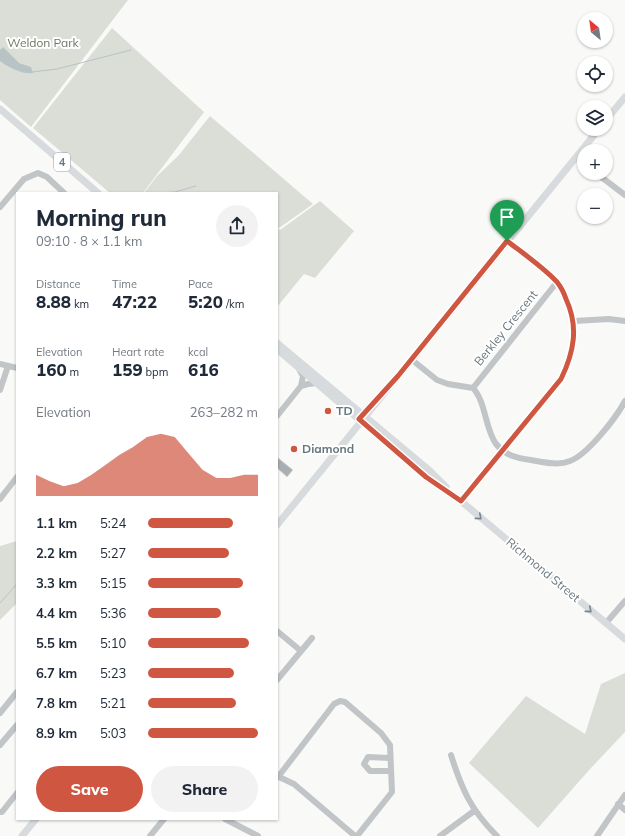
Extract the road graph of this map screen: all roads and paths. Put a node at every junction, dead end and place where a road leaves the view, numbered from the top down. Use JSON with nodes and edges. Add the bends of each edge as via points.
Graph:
{"nodes":[{"id":1,"x":625,"y":97,"type":"edge"},
{"id":2,"x":0,"y":109,"type":"edge"},
{"id":3,"x":613,"y":112,"type":"edge"},
{"id":4,"x":593,"y":136,"type":"edge"},
{"id":5,"x":576,"y":157,"type":"joint"},
{"id":6,"x":605,"y":180,"type":"edge"},
{"id":7,"x":63,"y":192,"type":"edge"},
{"id":8,"x":97,"y":192,"type":"edge"},
{"id":9,"x":625,"y":195,"type":"edge"},
{"id":10,"x":0,"y":207,"type":"edge"},
{"id":11,"x":507,"y":241,"type":"junction"},
{"id":12,"x":557,"y":282,"type":"junction"},
{"id":13,"x":574,"y":321,"type":"junction"},
{"id":14,"x":625,"y":321,"type":"edge"},
{"id":15,"x":278,"y":344,"type":"edge"},
{"id":16,"x":278,"y":350,"type":"edge"},
{"id":17,"x":411,"y":359,"type":"junction"},
{"id":18,"x":0,"y":364,"type":"edge"},
{"id":19,"x":8,"y":366,"type":"junction"},
{"id":20,"x":16,"y":368,"type":"edge"},
{"id":21,"x":299,"y":368,"type":"junction"},
{"id":22,"x":317,"y":383,"type":"junction"},
{"id":23,"x":301,"y":386,"type":"junction"},
{"id":24,"x":472,"y":388,"type":"junction"},
{"id":25,"x":0,"y":390,"type":"edge"},
{"id":26,"x":625,"y":401,"type":"edge"},
{"id":27,"x":278,"y":415,"type":"edge"},
{"id":28,"x":363,"y":418,"type":"junction"},
{"id":29,"x":503,"y":451,"type":"junction"},
{"id":30,"x":16,"y":478,"type":"edge"},
{"id":31,"x":0,"y":498,"type":"edge"},
{"id":32,"x":461,"y":501,"type":"junction"},
{"id":33,"x":279,"y":522,"type":"edge"},
{"id":34,"x":625,"y":601,"type":"edge"},
{"id":35,"x":606,"y":623,"type":"junction"},
{"id":36,"x":278,"y":632,"type":"edge"},
{"id":37,"x":312,"y":638,"type":"dead end"},
{"id":38,"x":625,"y":639,"type":"edge"},
{"id":39,"x":301,"y":651,"type":"junction"},
{"id":40,"x":278,"y":679,"type":"edge"},
{"id":41,"x":16,"y":693,"type":"edge"},
{"id":42,"x":0,"y":713,"type":"edge"},
{"id":43,"x":16,"y":726,"type":"edge"},
{"id":44,"x":0,"y":744,"type":"edge"},
{"id":45,"x":451,"y":755,"type":"dead end"},
{"id":46,"x":390,"y":758,"type":"junction"},
{"id":47,"x":391,"y":771,"type":"junction"},
{"id":48,"x":278,"y":776,"type":"edge"},
{"id":49,"x":16,"y":794,"type":"edge"},
{"id":50,"x":624,"y":797,"type":"edge"},
{"id":51,"x":618,"y":804,"type":"junction"},
{"id":52,"x":625,"y":810,"type":"edge"},
{"id":53,"x":474,"y":811,"type":"junction"},
{"id":54,"x":0,"y":812,"type":"edge"},
{"id":55,"x":35,"y":820,"type":"edge"},
{"id":56,"x":163,"y":820,"type":"edge"},
{"id":57,"x":227,"y":820,"type":"edge"},
{"id":58,"x":22,"y":836,"type":"edge"},
{"id":59,"x":150,"y":836,"type":"edge"},
{"id":60,"x":258,"y":836,"type":"edge"},
{"id":61,"x":356,"y":836,"type":"edge"},
{"id":62,"x":440,"y":836,"type":"edge"},
{"id":63,"x":497,"y":836,"type":"edge"},
{"id":64,"x":597,"y":836,"type":"edge"}],
"edges":[{"from":1,"to":3,"type":"main road"},
{"from":2,"to":8,"type":"main road","number":"4"},
{"from":4,"to":5,"type":"main road"},
{"from":5,"to":11,"type":"main road"},
{"from":6,"to":9,"type":"street"},
{"from":7,"to":10,"type":"street","via":[[47,177],[38,173],[24,179]]},
{"from":11,"to":12,"type":"street"},
{"from":11,"to":17,"type":"main road"},
{"from":12,"to":13,"type":"street","via":[[571,309]]},
{"from":12,"to":24,"type":"street","name":"Berkley Crescent"},
{"from":13,"to":14,"type":"street"},
{"from":13,"to":29,"type":"street","via":[[572,352],[561,379]]},
{"from":15,"to":28,"type":"main road","name":"Richmond Street"},
{"from":16,"to":21,"type":"main road","name":"Richmond Street"},
{"from":17,"to":24,"type":"street","via":[[437,380]]},
{"from":17,"to":28,"type":"main road"},
{"from":18,"to":19,"type":"street"},
{"from":19,"to":20,"type":"street"},
{"from":19,"to":25,"type":"street"},
{"from":21,"to":22,"type":"main road","name":"Richmond Street"},
{"from":21,"to":23,"type":"street","via":[[303,376]]},
{"from":22,"to":23,"type":"street"},
{"from":22,"to":28,"type":"main road","name":"Richmond Street"},
{"from":23,"to":27,"type":"street"},
{"from":24,"to":29,"type":"street","via":[[478,395],[495,443]]},
{"from":26,"to":29,"type":"street","via":[[620,411],[582,455],[569,462],[554,463],[512,457]]},
{"from":28,"to":32,"type":"main road","name":"Richmond Street","via":[[426,477]]},
{"from":28,"to":33,"type":"main road"},
{"from":29,"to":32,"type":"street"},
{"from":30,"to":31,"type":"street"},
{"from":32,"to":35,"type":"main road","name":"Richmond Street","one_way":true},
{"from":34,"to":35,"type":"street"},
{"from":35,"to":38,"type":"main road","name":"Richmond Street"},
{"from":36,"to":39,"type":"street"},
{"from":37,"to":39,"type":"street"},
{"from":39,"to":40,"type":"street"},
{"from":41,"to":42,"type":"street"},
{"from":43,"to":44,"type":"street"},
{"from":45,"to":53,"type":"street","via":[[460,783]]},
{"from":46,"to":47,"type":"street"},
{"from":46,"to":47,"type":"street","via":[[368,757],[364,764],[370,771]]},
{"from":46,"to":48,"type":"street","via":[[390,745],[381,733],[345,702],[340,701],[334,704]]},
{"from":47,"to":61,"type":"street","via":[[392,792]]},
{"from":48,"to":61,"type":"street","via":[[294,784]]},
{"from":49,"to":54,"type":"street"},
{"from":50,"to":51,"type":"street"},
{"from":51,"to":52,"type":"street"},
{"from":51,"to":64,"type":"street"},
{"from":53,"to":62,"type":"street"},
{"from":53,"to":63,"type":"street"},
{"from":55,"to":58,"type":"main road"},
{"from":56,"to":59,"type":"street"},
{"from":57,"to":60,"type":"street"}]}
